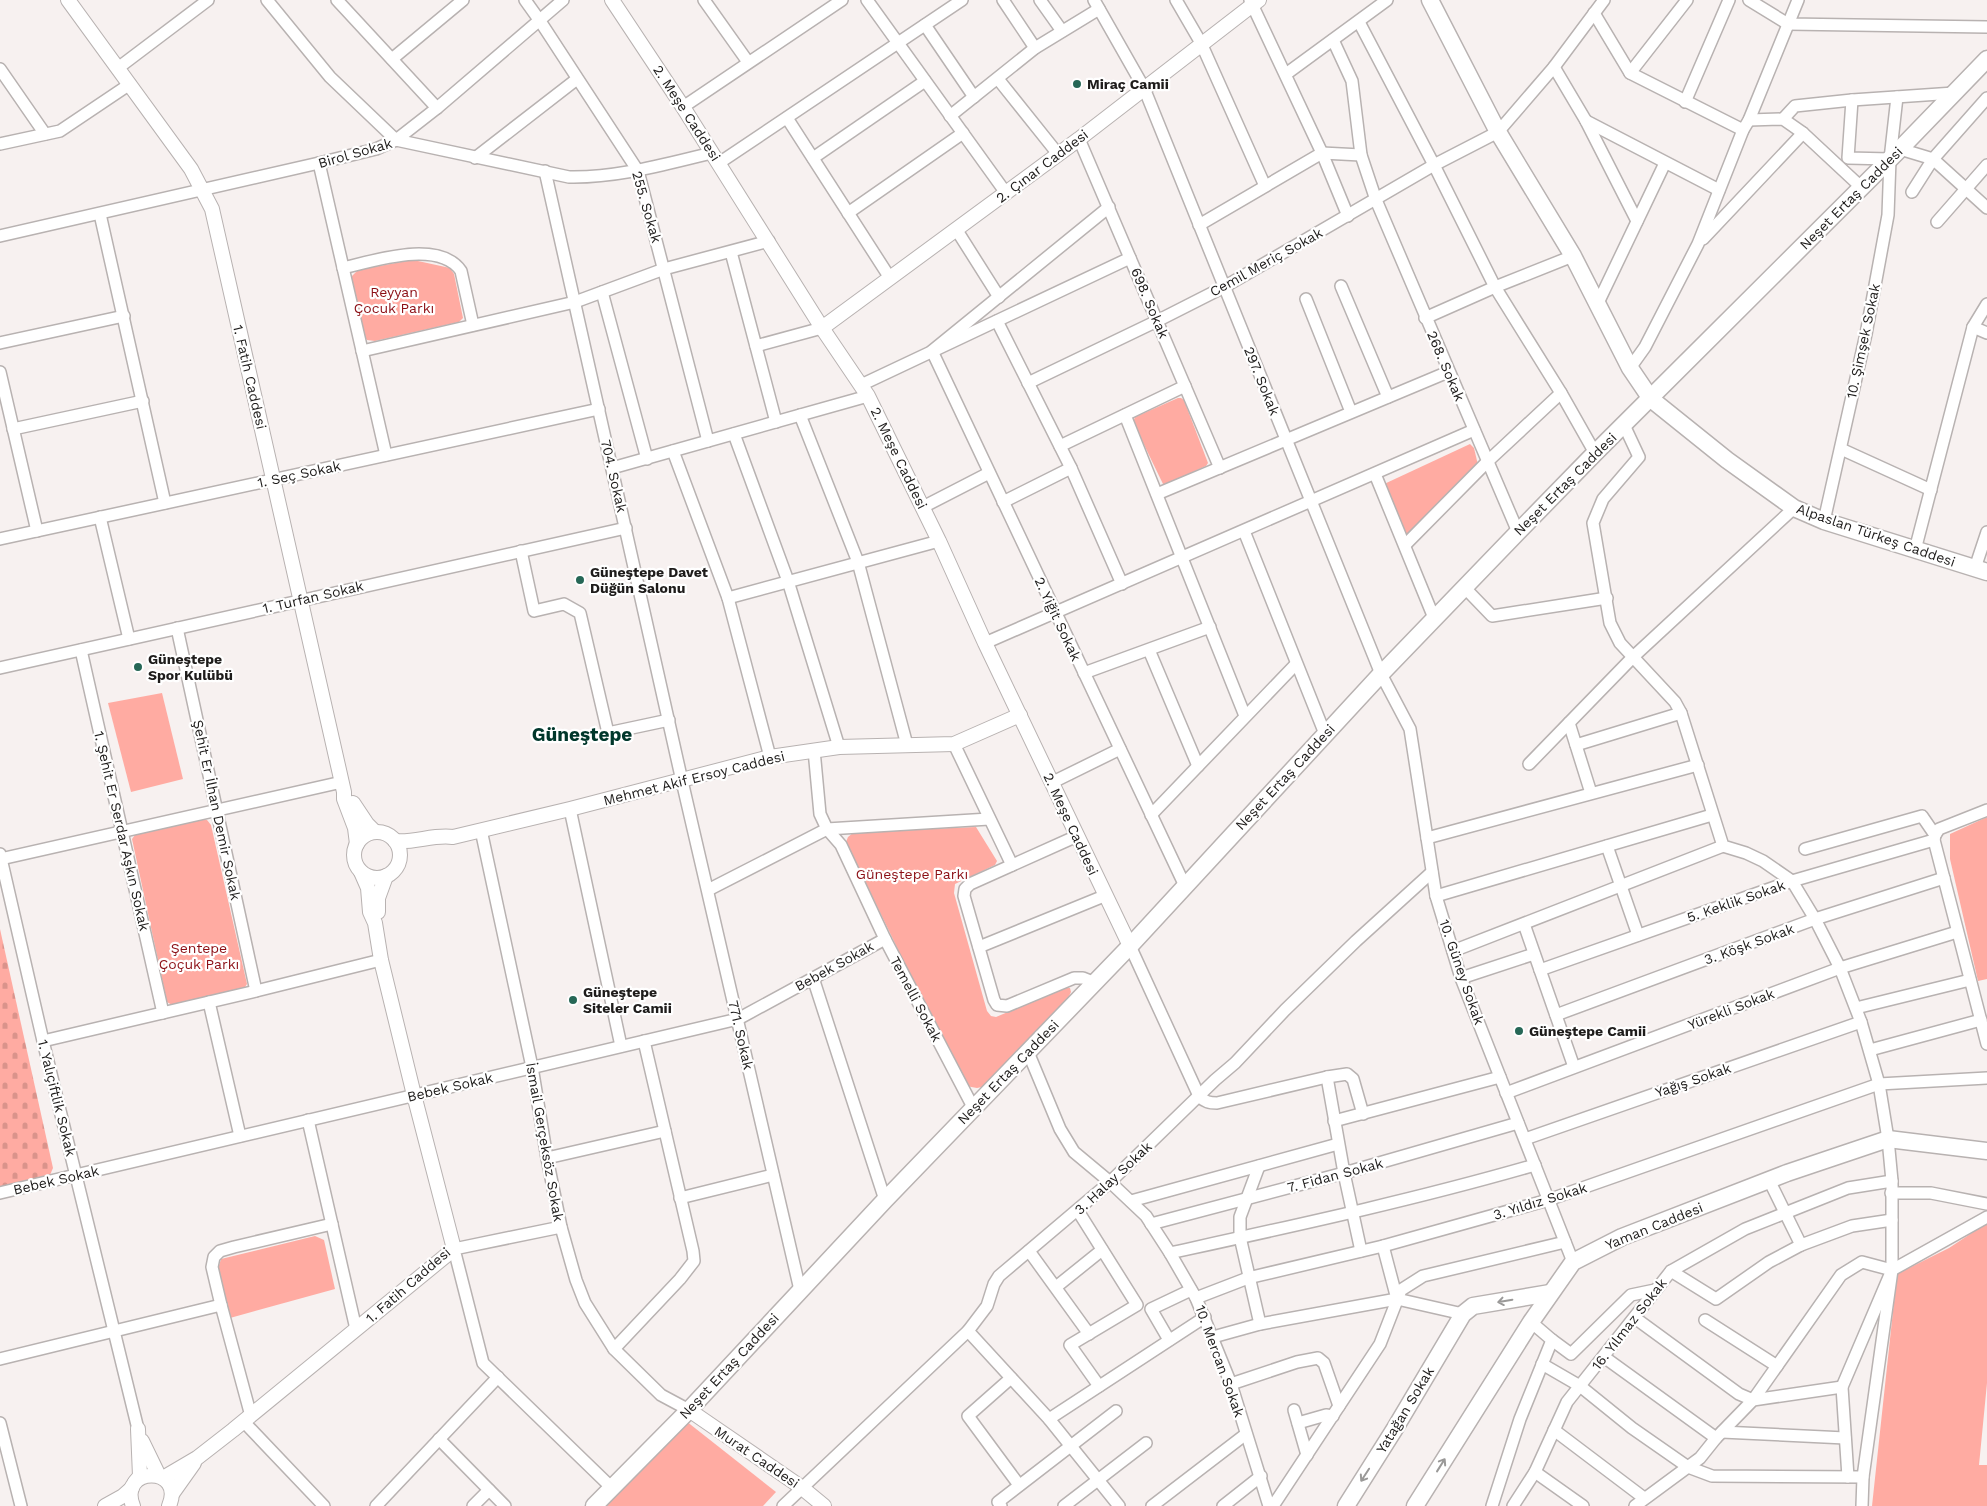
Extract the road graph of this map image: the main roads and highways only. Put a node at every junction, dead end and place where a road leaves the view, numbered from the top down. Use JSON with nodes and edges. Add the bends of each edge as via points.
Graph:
{"nodes":[{"id":1,"x":1430,"y":0,"type":"edge"},
{"id":2,"x":1987,"y":59,"type":"edge"},
{"id":3,"x":1651,"y":399,"type":"junction"},
{"id":4,"x":1981,"y":570,"type":"edge"},
{"id":5,"x":1987,"y":1150,"type":"edge"},
{"id":6,"x":1550,"y":1293,"type":"junction"},
{"id":7,"x":594,"y":1506,"type":"edge"},
{"id":8,"x":1346,"y":1506,"type":"edge"},
{"id":9,"x":1415,"y":1506,"type":"edge"}],
"edges":[{"from":1,"to":3,"type":"main road","name":"Alpaslan Türkeş Caddesi","via":[[1498,132],[1573,256],[1630,368]]},
{"from":2,"to":3,"type":"main road","name":"Neşet Ertaş Caddesi"},
{"from":3,"to":4,"type":"main road","name":"Alpaslan Türkeş Caddesi","via":[[1794,508]]},
{"from":3,"to":7,"type":"main road","name":"Neşet Ertaş Caddesi","via":[[1434,618],[1130,946]]},
{"from":5,"to":6,"type":"main road","name":"Yaman Caddesi","via":[[1888,1139],[1622,1236],[1573,1262]]},
{"from":6,"to":8,"type":"main road","name":"Yatağan Sokak","one_way":true,"via":[[1473,1306],[1462,1314]]},
{"from":9,"to":6,"type":"main road","name":"Yaman Caddesi","one_way":true}]}
